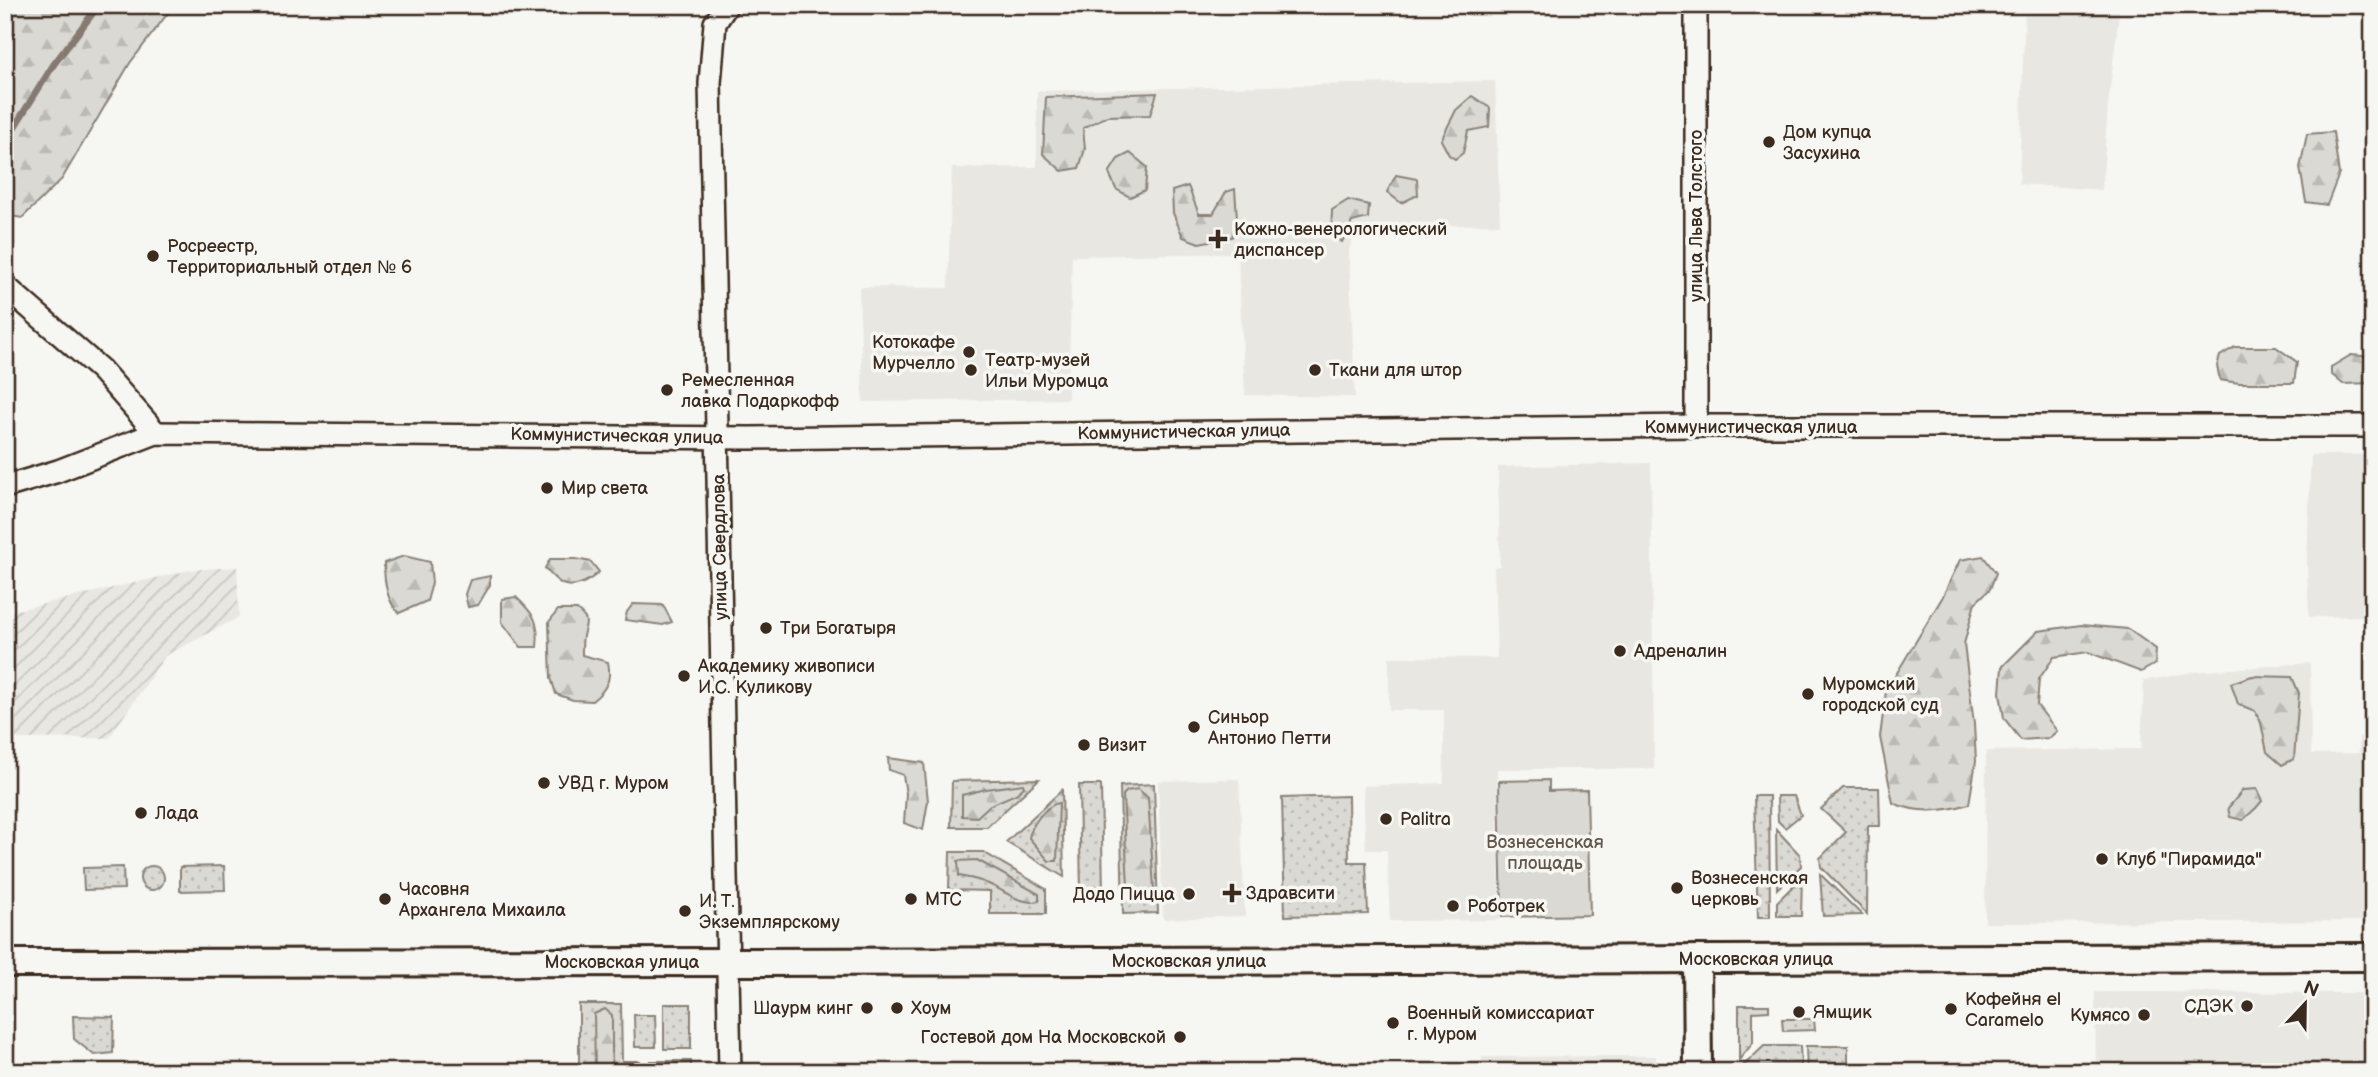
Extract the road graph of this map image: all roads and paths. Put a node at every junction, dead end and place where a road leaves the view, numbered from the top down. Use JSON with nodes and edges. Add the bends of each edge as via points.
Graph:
{"nodes":[{"id":1,"x":1696,"y":5,"type":"edge"},
{"id":2,"x":721,"y":14,"type":"edge"},
{"id":3,"x":5,"y":286,"type":"edge"},
{"id":4,"x":1696,"y":426,"type":"junction"},
{"id":5,"x":2373,"y":426,"type":"edge"},
{"id":6,"x":156,"y":433,"type":"junction"},
{"id":7,"x":718,"y":437,"type":"junction"},
{"id":8,"x":5,"y":487,"type":"edge"},
{"id":9,"x":2373,"y":957,"type":"edge"},
{"id":10,"x":1697,"y":959,"type":"junction"},
{"id":11,"x":5,"y":962,"type":"edge"},
{"id":12,"x":729,"y":962,"type":"junction"},
{"id":13,"x":730,"y":1072,"type":"edge"},
{"id":14,"x":1698,"y":1072,"type":"edge"}],
"edges":[{"from":1,"to":4,"type":"street","name":"улица Льва Толстого"},
{"from":2,"to":7,"type":"street","name":"улица Свердлова","via":[[710,83]]},
{"from":3,"to":6,"type":"street","via":[[101,370]]},
{"from":4,"to":5,"type":"street","name":"Коммунистическая улица"},
{"from":4,"to":7,"type":"street","name":"Коммунистическая улица"},
{"from":6,"to":7,"type":"street","name":"Коммунистическая улица"},
{"from":6,"to":8,"type":"street","name":"Коммунистическая улица"},
{"from":7,"to":12,"type":"street","name":"улица Свердлова"},
{"from":9,"to":10,"type":"street","name":"Московская улица"},
{"from":10,"to":12,"type":"street","name":"Московская улица"},
{"from":10,"to":14,"type":"street"},
{"from":11,"to":12,"type":"street","name":"Московская улица"},
{"from":12,"to":13,"type":"street","name":"улица Свердлова"}]}
